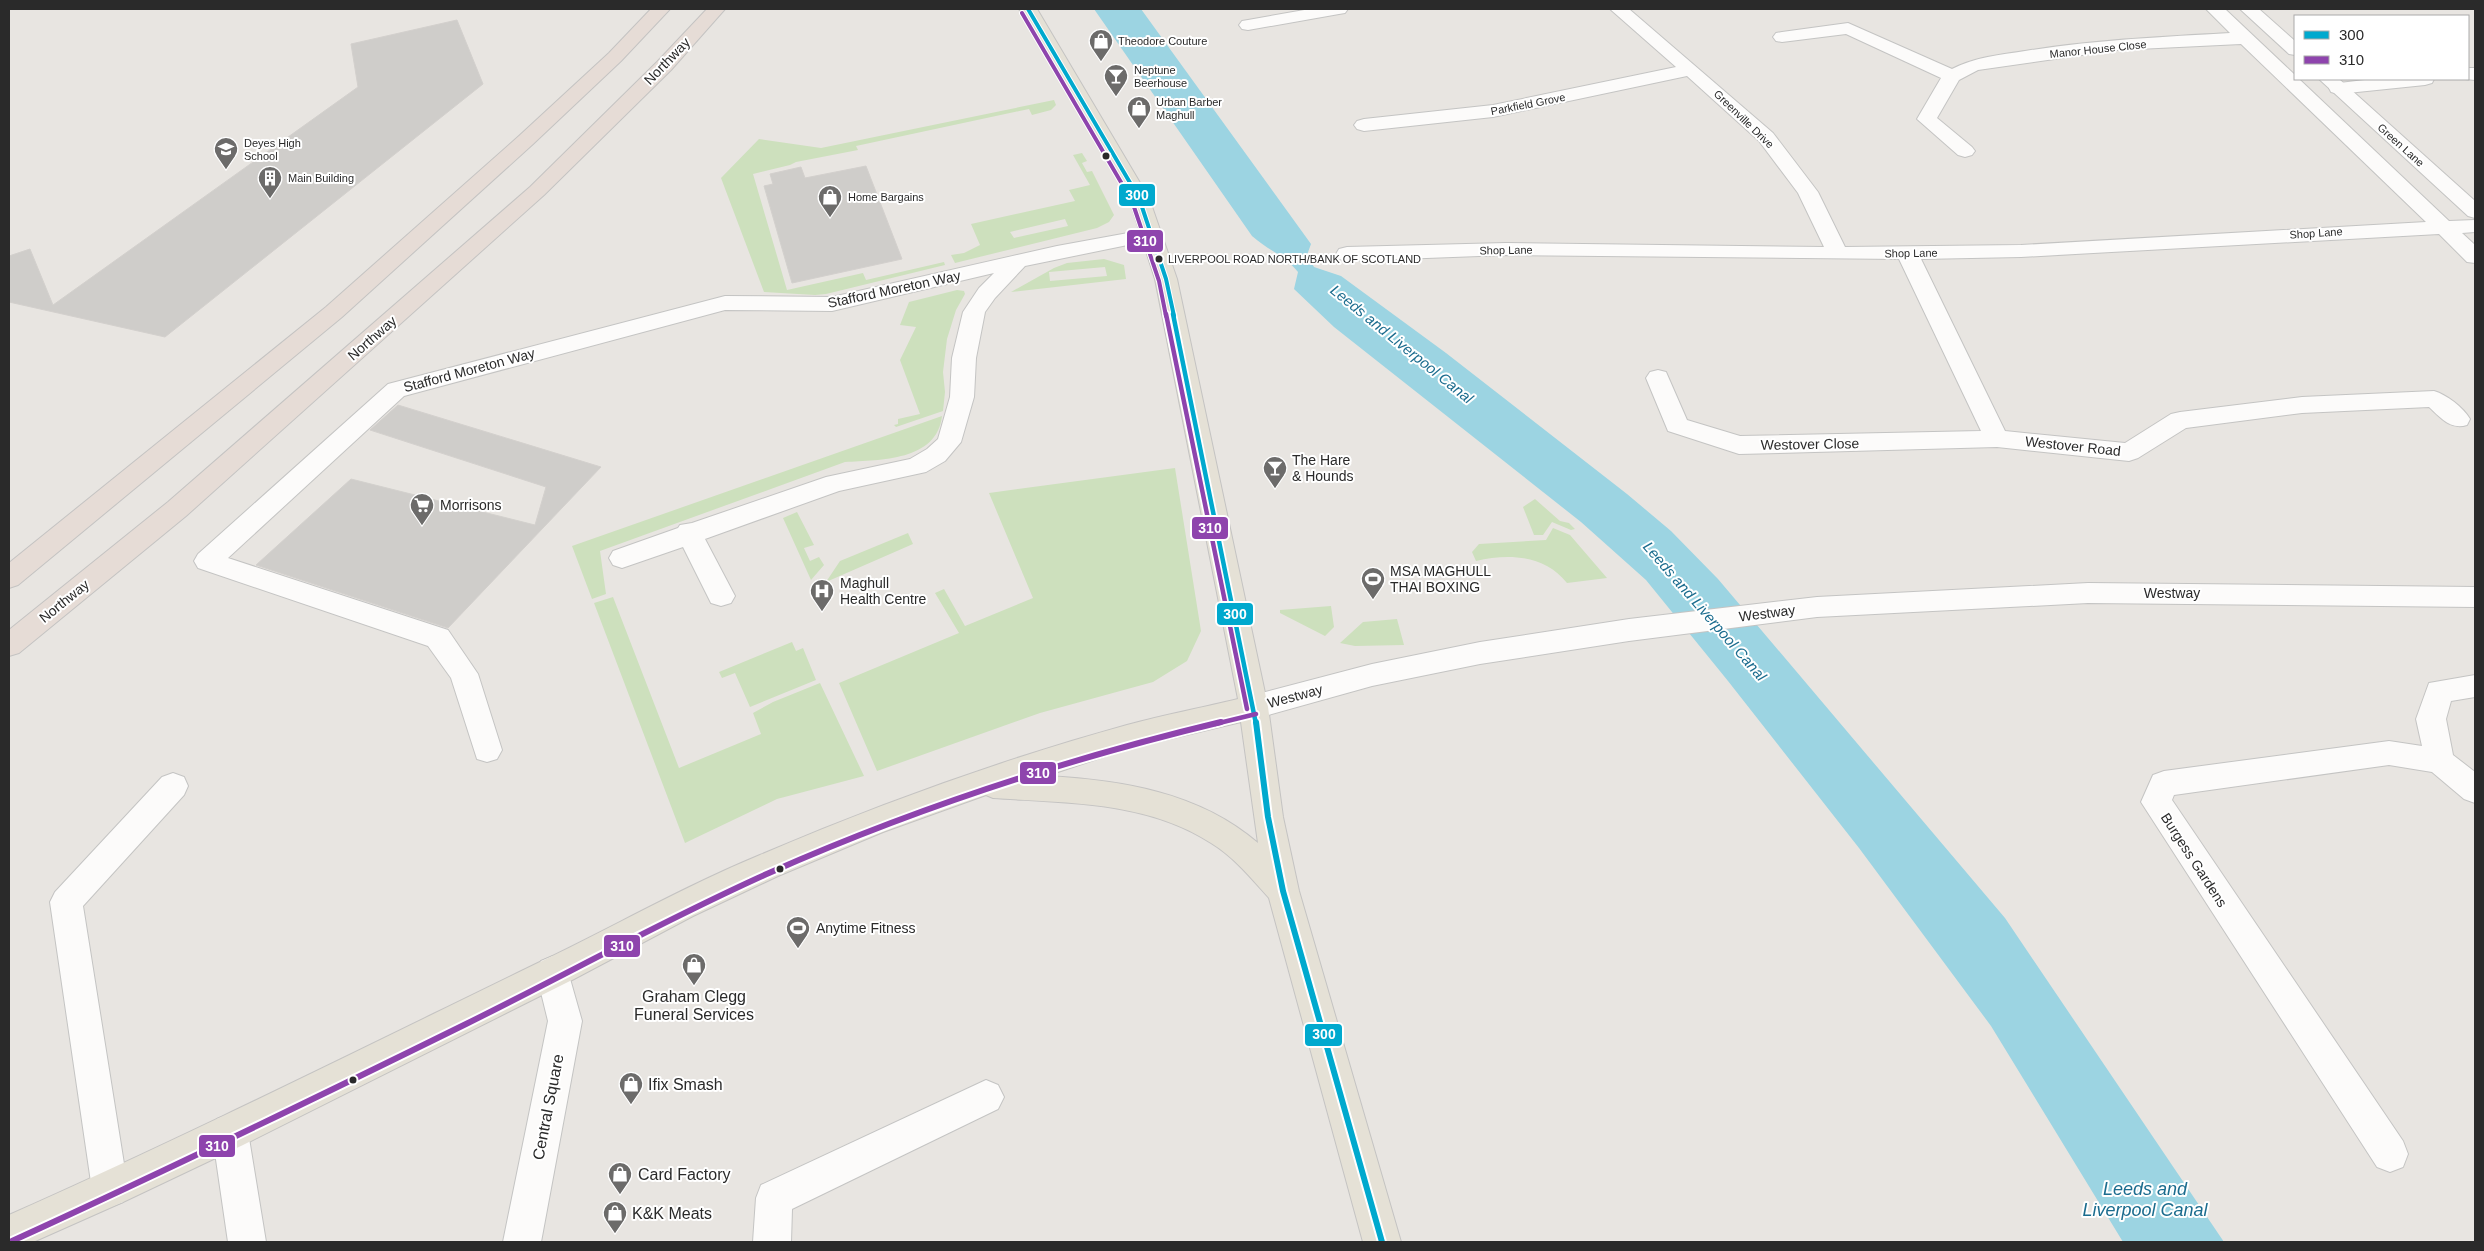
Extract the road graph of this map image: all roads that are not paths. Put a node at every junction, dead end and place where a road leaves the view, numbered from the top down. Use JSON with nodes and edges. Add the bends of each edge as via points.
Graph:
{"nodes":[{"id":1,"x":661,"y":9,"type":"edge"},
{"id":2,"x":716,"y":9,"type":"edge"},
{"id":3,"x":1028,"y":9,"type":"edge"},
{"id":4,"x":1340,"y":9,"type":"edge"},
{"id":5,"x":1619,"y":9,"type":"edge"},
{"id":6,"x":2215,"y":9,"type":"edge"},
{"id":7,"x":2249,"y":9,"type":"edge"},
{"id":8,"x":1248,"y":26,"type":"dead end"},
{"id":9,"x":1782,"y":37,"type":"dead end"},
{"id":10,"x":2246,"y":38,"type":"junction"},
{"id":11,"x":2294,"y":49,"type":"edge"},
{"id":12,"x":1690,"y":70,"type":"junction"},
{"id":13,"x":1952,"y":76,"type":"junction"},
{"id":14,"x":2402,"y":80,"type":"edge"},
{"id":15,"x":2333,"y":83,"type":"edge"},
{"id":16,"x":1376,"y":141,"type":"dead end"},
{"id":17,"x":1965,"y":151,"type":"dead end"},
{"id":18,"x":2475,"y":212,"type":"edge"},
{"id":19,"x":2475,"y":226,"type":"edge"},
{"id":20,"x":2444,"y":227,"type":"junction"},
{"id":21,"x":1150,"y":234,"type":"junction"},
{"id":22,"x":1908,"y":253,"type":"junction"},
{"id":23,"x":1347,"y":254,"type":"dead end"},
{"id":24,"x":1838,"y":254,"type":"junction"},
{"id":25,"x":2475,"y":257,"type":"edge"},
{"id":26,"x":1018,"y":261,"type":"junction"},
{"id":27,"x":1658,"y":378,"type":"dead end"},
{"id":28,"x":2458,"y":419,"type":"dead end"},
{"id":29,"x":1998,"y":439,"type":"junction"},
{"id":30,"x":690,"y":532,"type":"junction"},
{"id":31,"x":622,"y":558,"type":"dead end"},
{"id":32,"x":9,"y":578,"type":"edge"},
{"id":33,"x":721,"y":596,"type":"dead end"},
{"id":34,"x":2475,"y":597,"type":"edge"},
{"id":35,"x":9,"y":646,"type":"edge"},
{"id":36,"x":2475,"y":686,"type":"edge"},
{"id":37,"x":1254,"y":707,"type":"junction"},
{"id":38,"x":487,"y":750,"type":"dead end"},
{"id":39,"x":2440,"y":761,"type":"junction"},
{"id":40,"x":981,"y":784,"type":"junction"},
{"id":41,"x":173,"y":786,"type":"dead end"},
{"id":42,"x":2475,"y":790,"type":"edge"},
{"id":43,"x":1284,"y":891,"type":"junction"},
{"id":44,"x":553,"y":972,"type":"junction"},
{"id":45,"x":986,"y":1097,"type":"dead end"},
{"id":46,"x":230,"y":1132,"type":"junction"},
{"id":47,"x":2390,"y":1154,"type":"dead end"},
{"id":48,"x":110,"y":1189,"type":"junction"},
{"id":49,"x":9,"y":1234,"type":"edge"},
{"id":50,"x":247,"y":1242,"type":"edge"},
{"id":51,"x":522,"y":1242,"type":"edge"},
{"id":52,"x":772,"y":1242,"type":"edge"},
{"id":53,"x":1382,"y":1242,"type":"edge"}],
"edges":[{"from":1,"to":32,"type":"highway","via":[[526,140],[334,312]]},
{"from":2,"to":35,"type":"highway","name":"Northway","via":[[664,66],[537,191],[177,510]]},
{"from":3,"to":21,"type":"main road","via":[[1136,193]]},
{"from":4,"to":8,"type":"street","via":[[1290,23]]},
{"from":5,"to":12,"type":"street","name":"Greenville Drive"},
{"from":6,"to":10,"type":"street"},
{"from":7,"to":11,"type":"street"},
{"from":9,"to":13,"type":"street","via":[[1848,28]]},
{"from":10,"to":13,"type":"street","name":"Manor House Close","via":[[2054,52],[1973,65]]},
{"from":10,"to":20,"type":"street"},
{"from":12,"to":16,"type":"street","name":"Parkfield Grove","via":[[1493,111],[1359,119]]},
{"from":12,"to":24,"type":"street","name":"Greenville Drive","via":[[1766,137],[1789,165],[1808,192]]},
{"from":13,"to":17,"type":"street","via":[[1927,119]]},
{"from":14,"to":15,"type":"street"},
{"from":15,"to":18,"type":"street","name":"Green Lane"},
{"from":19,"to":20,"type":"street","name":"Shop Lane"},
{"from":20,"to":22,"type":"street","name":"Shop Lane","via":[[2020,251]]},
{"from":20,"to":25,"type":"street"},
{"from":21,"to":26,"type":"street","name":"Stafford Moreton Way"},
{"from":21,"to":37,"type":"main road","via":[[1166,278]]},
{"from":22,"to":24,"type":"street","name":"Shop Lane"},
{"from":22,"to":29,"type":"street"},
{"from":23,"to":24,"type":"street","name":"Shop Lane","via":[[1506,249]]},
{"from":26,"to":30,"type":"street","via":[[987,293],[974,312],[964,358],[962,398],[949,442],[936,455],[917,466],[835,482]]},
{"from":26,"to":38,"type":"street","name":"Stafford Moreton Way","via":[[832,304],[725,303],[396,390],[207,561],[438,638],[464,674]]},
{"from":27,"to":29,"type":"street","name":"Westover Close","via":[[1677,425],[1740,445]]},
{"from":28,"to":29,"type":"street","name":"Westover Road","via":[[2434,399],[2302,405],[2180,420],[2129,452]]},
{"from":30,"to":31,"type":"street"},
{"from":30,"to":33,"type":"street"},
{"from":34,"to":37,"type":"street","name":"Westway","via":[[2088,593],[1817,607],[1629,630],[1480,653],[1372,675]]},
{"from":36,"to":39,"type":"street","via":[[2439,691],[2431,719]]},
{"from":37,"to":40,"type":"main road","name":"Westway","via":[[1142,733]]},
{"from":37,"to":43,"type":"main road","via":[[1268,817]]},
{"from":39,"to":42,"type":"street"},
{"from":39,"to":47,"type":"street","name":"Burgess Gardens","via":[[2389,753],[2164,784],[2156,802]]},
{"from":40,"to":43,"type":"main road","via":[[1116,797],[1179,811],[1223,833],[1254,858]]},
{"from":40,"to":44,"type":"main road","name":"Westway","via":[[873,822],[767,866]]},
{"from":41,"to":48,"type":"street","via":[[66,902]]},
{"from":43,"to":53,"type":"main road"},
{"from":44,"to":46,"type":"main road","name":"Westway"},
{"from":44,"to":51,"type":"street","name":"Central Square","via":[[565,1021]]},
{"from":45,"to":52,"type":"street","via":[[774,1198]]},
{"from":46,"to":48,"type":"main road","name":"Westway"},
{"from":46,"to":50,"type":"street"},
{"from":48,"to":49,"type":"main road","name":"Westway"}]}
